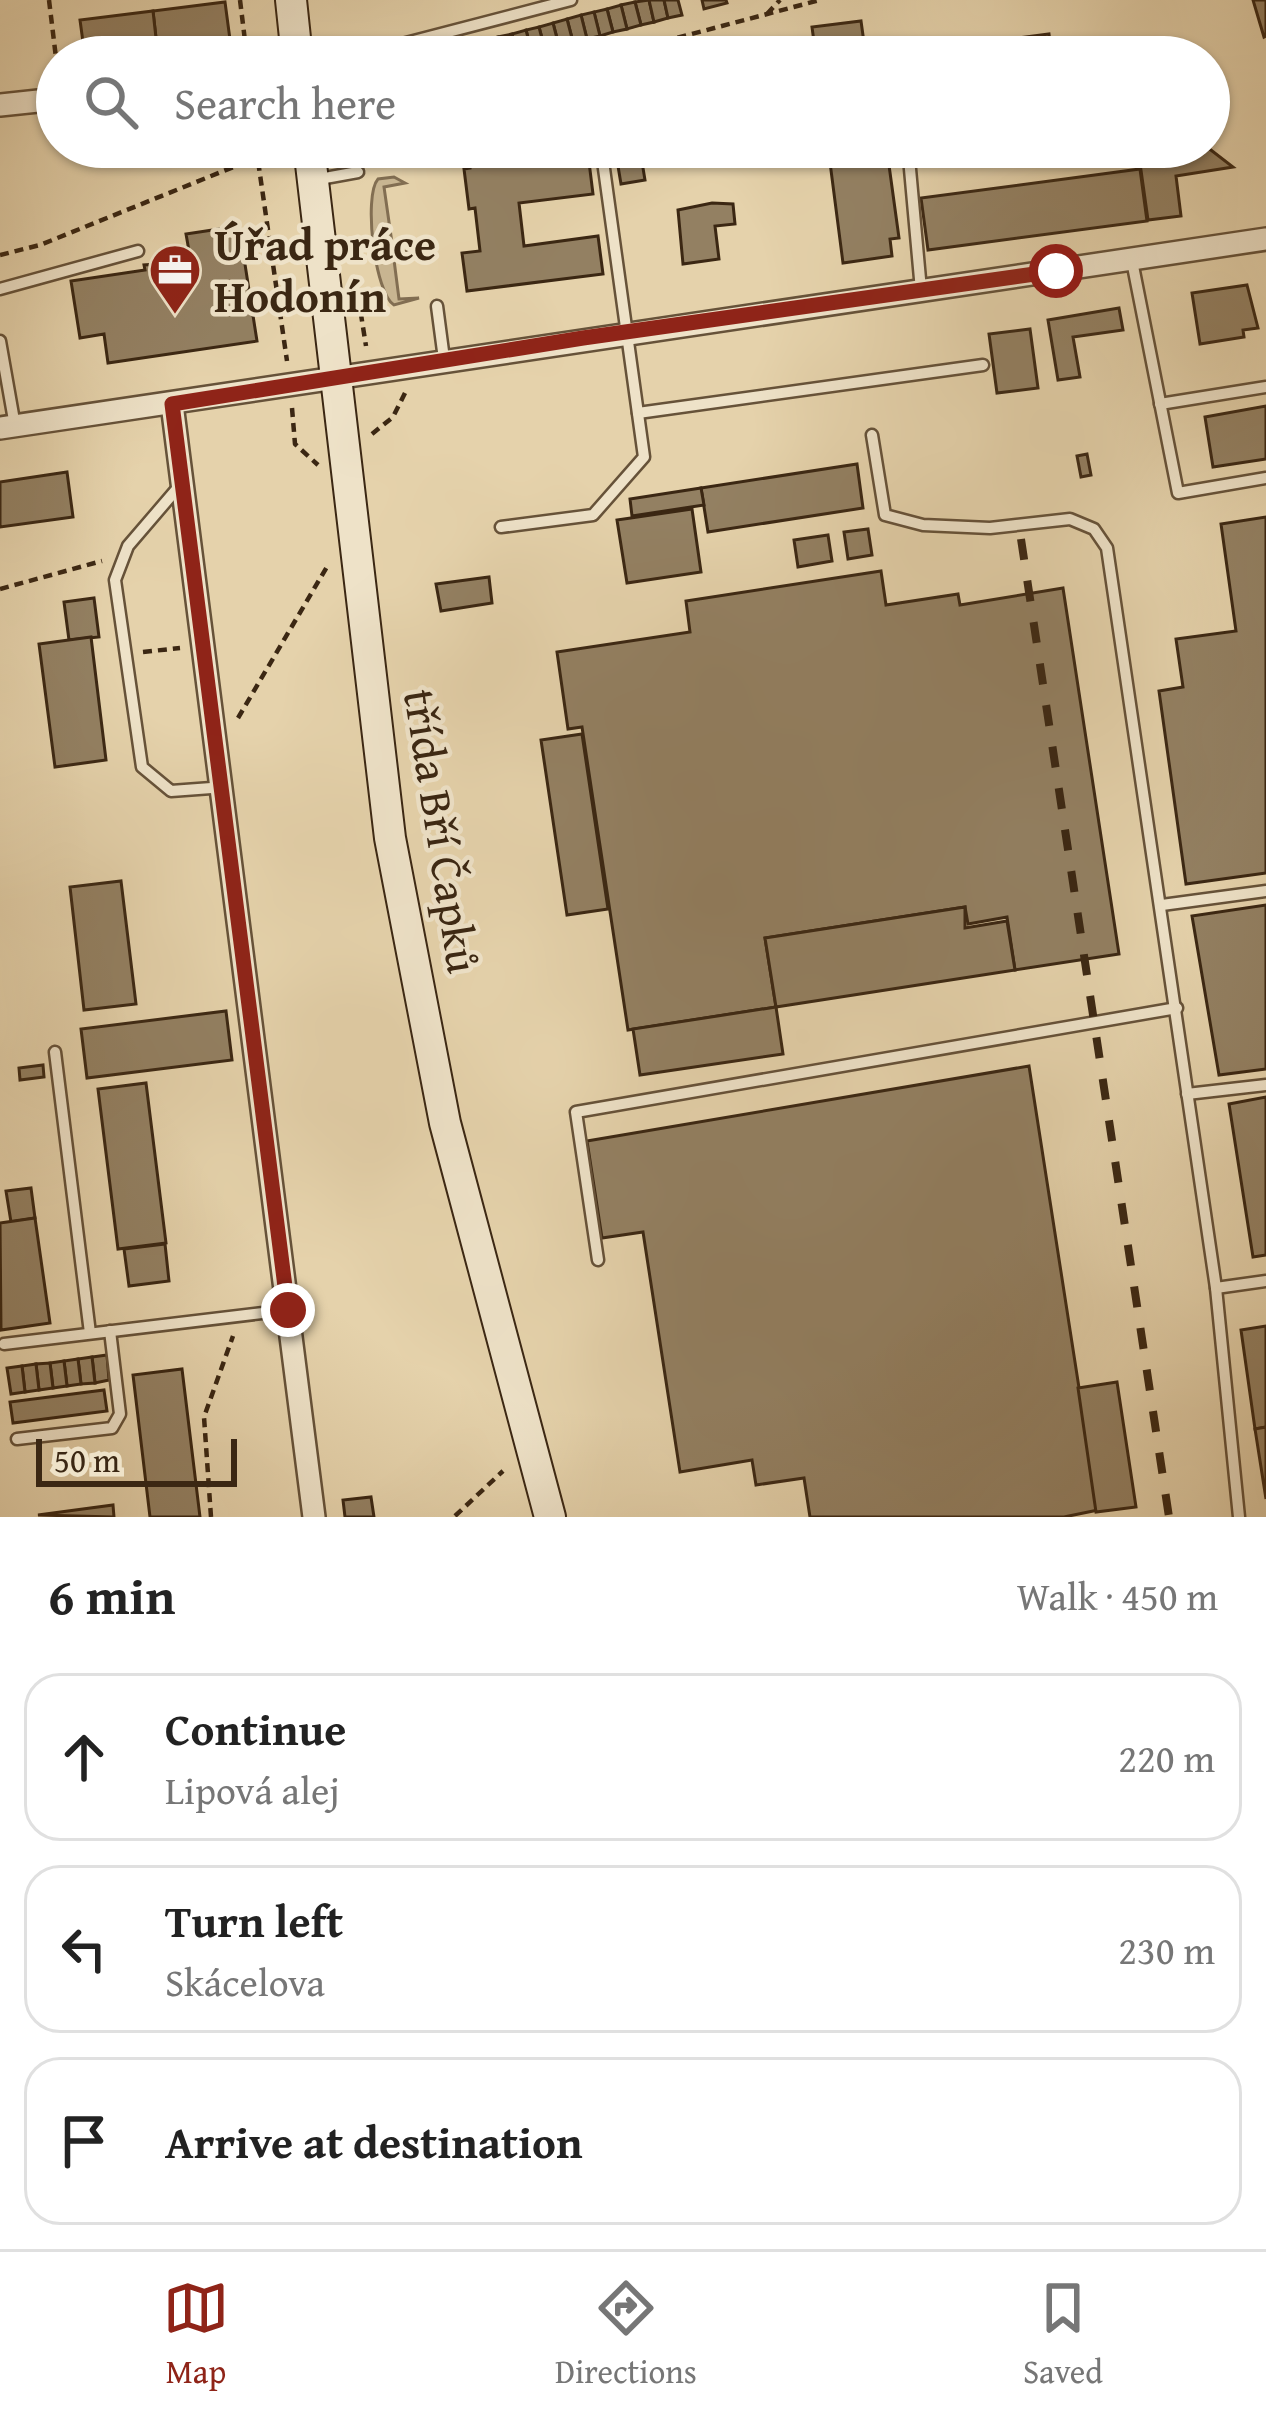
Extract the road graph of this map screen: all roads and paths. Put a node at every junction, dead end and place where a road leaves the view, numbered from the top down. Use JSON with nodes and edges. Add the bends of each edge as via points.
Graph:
{"nodes":[{"id":1,"x":49,"y":0,"type":"edge"},
{"id":2,"x":240,"y":0,"type":"edge"},
{"id":3,"x":291,"y":0,"type":"edge"},
{"id":4,"x":571,"y":0,"type":"edge"},
{"id":5,"x":780,"y":0,"type":"edge"},
{"id":6,"x":820,"y":0,"type":"edge"},
{"id":7,"x":532,"y":5,"type":"edge"},
{"id":8,"x":767,"y":14,"type":"junction"},
{"id":9,"x":53,"y":36,"type":"edge"},
{"id":10,"x":244,"y":36,"type":"edge"},
{"id":11,"x":295,"y":36,"type":"edge"},
{"id":12,"x":425,"y":36,"type":"edge"},
{"id":13,"x":684,"y":36,"type":"edge"},
{"id":14,"x":36,"y":101,"type":"edge"},
{"id":15,"x":0,"y":105,"type":"edge"},
{"id":16,"x":235,"y":168,"type":"edge"},
{"id":17,"x":259,"y":168,"type":"edge"},
{"id":18,"x":312,"y":168,"type":"edge"},
{"id":19,"x":605,"y":168,"type":"edge"},
{"id":20,"x":910,"y":168,"type":"edge"},
{"id":21,"x":358,"y":172,"type":"dead end"},
{"id":22,"x":314,"y":180,"type":"junction"},
{"id":23,"x":1266,"y":239,"type":"edge"},
{"id":24,"x":138,"y":251,"type":"dead end"},
{"id":25,"x":0,"y":255,"type":"edge"},
{"id":26,"x":1132,"y":261,"type":"junction"},
{"id":27,"x":0,"y":289,"type":"edge"},
{"id":28,"x":921,"y":290,"type":"junction"},
{"id":29,"x":437,"y":306,"type":"dead end"},
{"id":30,"x":628,"y":331,"type":"junction"},
{"id":31,"x":0,"y":341,"type":"edge"},
{"id":32,"x":444,"y":359,"type":"junction"},
{"id":33,"x":983,"y":364,"type":"dead end"},
{"id":34,"x":340,"y":375,"type":"junction"},
{"id":35,"x":290,"y":384,"type":"junction"},
{"id":36,"x":1266,"y":387,"type":"edge"},
{"id":37,"x":172,"y":404,"type":"junction"},
{"id":38,"x":1160,"y":404,"type":"junction"},
{"id":39,"x":638,"y":413,"type":"junction"},
{"id":40,"x":7,"y":427,"type":"edge"},
{"id":41,"x":872,"y":436,"type":"dead end"},
{"id":42,"x":318,"y":465,"type":"dead end"},
{"id":43,"x":1266,"y":478,"type":"edge"},
{"id":44,"x":184,"y":480,"type":"junction"},
{"id":45,"x":502,"y":527,"type":"dead end"},
{"id":46,"x":128,"y":546,"type":"junction"},
{"id":47,"x":328,"y":565,"type":"dead end"},
{"id":48,"x":0,"y":590,"type":"edge"},
{"id":49,"x":206,"y":645,"type":"junction"},
{"id":50,"x":126,"y":654,"type":"junction"},
{"id":51,"x":220,"y":749,"type":"junction"},
{"id":52,"x":225,"y":787,"type":"junction"},
{"id":53,"x":1266,"y":892,"type":"edge"},
{"id":54,"x":1162,"y":905,"type":"junction"},
{"id":55,"x":1177,"y":1007,"type":"junction"},
{"id":56,"x":55,"y":1052,"type":"dead end"},
{"id":57,"x":1266,"y":1085,"type":"edge"},
{"id":58,"x":1187,"y":1094,"type":"junction"},
{"id":59,"x":598,"y":1260,"type":"dead end"},
{"id":60,"x":1266,"y":1281,"type":"edge"},
{"id":61,"x":1216,"y":1288,"type":"junction"},
{"id":62,"x":288,"y":1310,"type":"junction"},
{"id":63,"x":241,"y":1315,"type":"junction"},
{"id":64,"x":110,"y":1331,"type":"junction"},
{"id":65,"x":90,"y":1334,"type":"junction"},
{"id":66,"x":4,"y":1344,"type":"dead end"},
{"id":67,"x":17,"y":1439,"type":"dead end"},
{"id":68,"x":502,"y":1471,"type":"dead end"},
{"id":69,"x":455,"y":1516,"type":"edge"},
{"id":70,"x":211,"y":1517,"type":"edge"},
{"id":71,"x":314,"y":1517,"type":"edge"},
{"id":72,"x":550,"y":1517,"type":"edge"},
{"id":73,"x":1239,"y":1517,"type":"edge"}],
"edges":[{"from":1,"to":9,"type":"path"},
{"from":2,"to":10,"type":"path"},
{"from":3,"to":11,"type":"street"},
{"from":4,"to":7,"type":"lane"},
{"from":5,"to":8,"type":"path"},
{"from":6,"to":8,"type":"path"},
{"from":7,"to":12,"type":"lane"},
{"from":8,"to":13,"type":"path"},
{"from":14,"to":15,"type":"street"},
{"from":16,"to":25,"type":"path"},
{"from":17,"to":35,"type":"path"},
{"from":18,"to":22,"type":"street","name":"třída Bří Čapků"},
{"from":19,"to":30,"type":"lane"},
{"from":20,"to":28,"type":"lane"},
{"from":21,"to":22,"type":"lane"},
{"from":22,"to":34,"type":"street","name":"třída Bří Čapků"},
{"from":23,"to":26,"type":"street"},
{"from":24,"to":27,"type":"lane"},
{"from":26,"to":28,"type":"street"},
{"from":26,"to":38,"type":"lane"},
{"from":28,"to":30,"type":"street"},
{"from":29,"to":32,"type":"lane"},
{"from":30,"to":32,"type":"street"},
{"from":30,"to":39,"type":"lane"},
{"from":31,"to":40,"type":"lane"},
{"from":32,"to":34,"type":"street"},
{"from":33,"to":39,"type":"lane"},
{"from":34,"to":35,"type":"street"},
{"from":34,"to":72,"type":"street","name":"třída Bří Čapků","via":[[390,838],[445,1123]]},
{"from":35,"to":37,"type":"street"},
{"from":35,"to":42,"type":"path","via":[[295,444]]},
{"from":36,"to":38,"type":"lane"},
{"from":37,"to":40,"type":"street"},
{"from":37,"to":44,"type":"street"},
{"from":38,"to":43,"type":"lane","via":[[1178,493]]},
{"from":39,"to":45,"type":"lane","via":[[644,457],[593,515]]},
{"from":41,"to":54,"type":"lane","via":[[886,514],[990,528],[1070,519],[1102,537]]},
{"from":44,"to":46,"type":"lane"},
{"from":44,"to":49,"type":"street"},
{"from":46,"to":48,"type":"path","via":[[89,569]]},
{"from":46,"to":50,"type":"lane","via":[[115,580]]},
{"from":47,"to":51,"type":"path"},
{"from":49,"to":50,"type":"path"},
{"from":49,"to":51,"type":"street"},
{"from":50,"to":52,"type":"lane","via":[[142,766],[171,791]]},
{"from":51,"to":52,"type":"street"},
{"from":52,"to":62,"type":"street"},
{"from":53,"to":54,"type":"lane"},
{"from":54,"to":55,"type":"lane"},
{"from":55,"to":58,"type":"lane"},
{"from":55,"to":59,"type":"lane","via":[[575,1112]]},
{"from":56,"to":65,"type":"lane"},
{"from":57,"to":58,"type":"lane"},
{"from":58,"to":61,"type":"lane"},
{"from":60,"to":61,"type":"lane"},
{"from":61,"to":73,"type":"lane"},
{"from":62,"to":63,"type":"lane"},
{"from":62,"to":71,"type":"street"},
{"from":63,"to":64,"type":"lane"},
{"from":63,"to":70,"type":"path","via":[[204,1417]]},
{"from":64,"to":65,"type":"lane"},
{"from":64,"to":67,"type":"lane","via":[[120,1414],[112,1428]]},
{"from":65,"to":66,"type":"lane"},
{"from":68,"to":69,"type":"path"}]}
